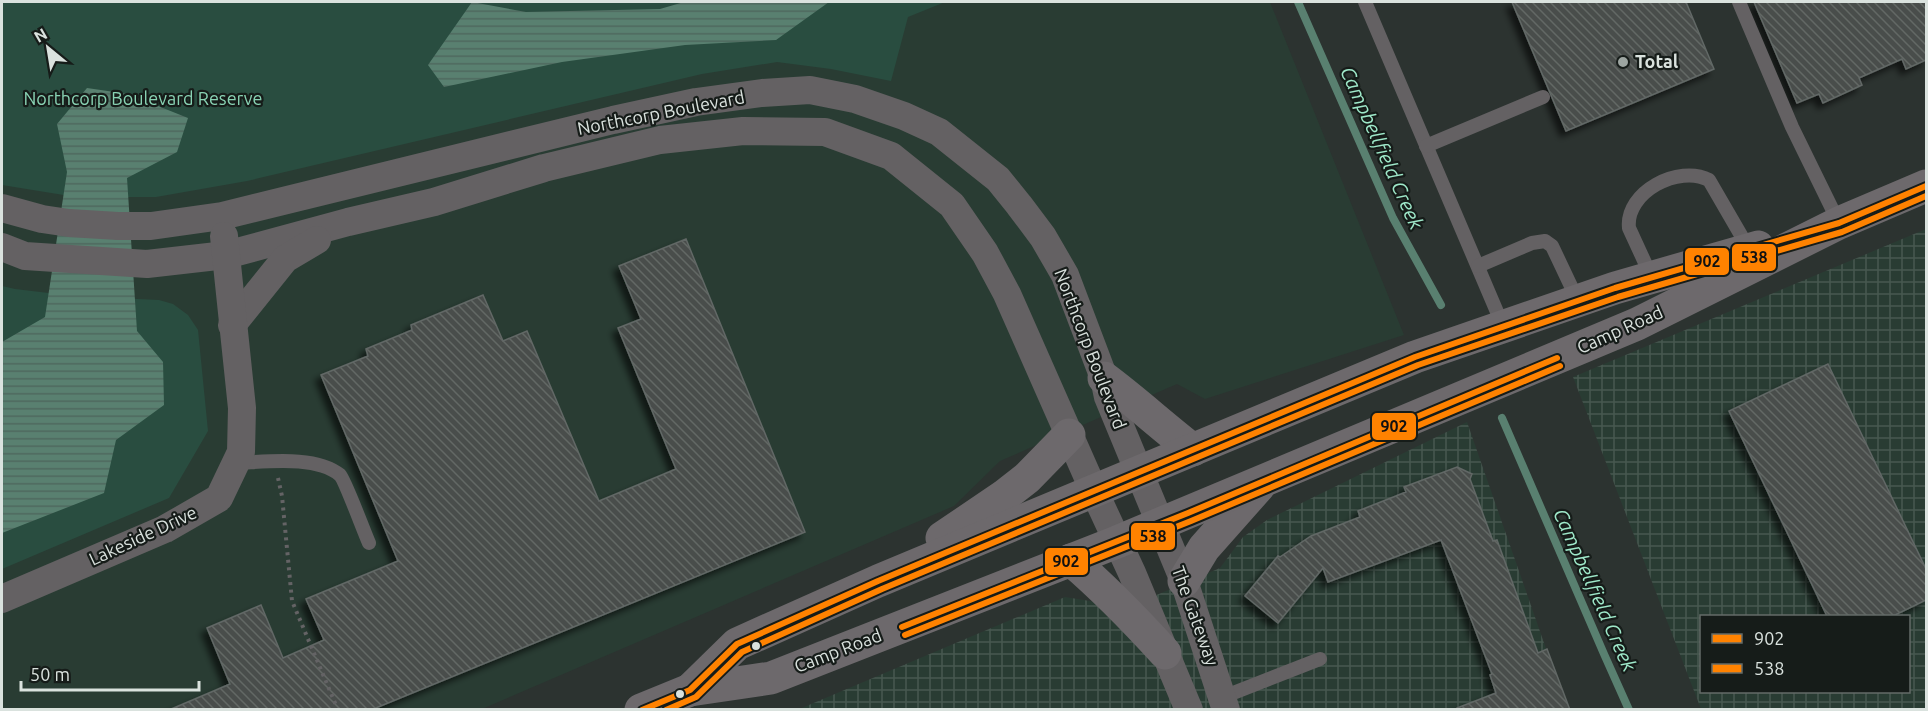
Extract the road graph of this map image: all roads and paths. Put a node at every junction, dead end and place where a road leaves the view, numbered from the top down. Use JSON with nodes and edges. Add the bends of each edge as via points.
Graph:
{"nodes":[{"id":1,"x":1365,"y":2,"type":"edge"},
{"id":2,"x":1740,"y":2,"type":"edge"},
{"id":3,"x":1543,"y":97,"type":"dead end"},
{"id":4,"x":1426,"y":146,"type":"junction"},
{"id":5,"x":541,"y":153,"type":"junction"},
{"id":6,"x":1926,"y":186,"type":"edge"},
{"id":7,"x":2,"y":208,"type":"edge"},
{"id":8,"x":222,"y":216,"type":"junction"},
{"id":9,"x":348,"y":222,"type":"junction"},
{"id":10,"x":1839,"y":223,"type":"junction"},
{"id":11,"x":1749,"y":249,"type":"junction"},
{"id":12,"x":13,"y":251,"type":"edge"},
{"id":13,"x":226,"y":255,"type":"junction"},
{"id":14,"x":1478,"y":266,"type":"junction"},
{"id":15,"x":1652,"y":278,"type":"junction"},
{"id":16,"x":1578,"y":301,"type":"junction"},
{"id":17,"x":232,"y":325,"type":"junction"},
{"id":18,"x":1503,"y":326,"type":"junction"},
{"id":19,"x":1104,"y":378,"type":"junction"},
{"id":20,"x":1069,"y":435,"type":"junction"},
{"id":21,"x":1193,"y":450,"type":"junction"},
{"id":22,"x":274,"y":462,"type":"junction"},
{"id":23,"x":236,"y":463,"type":"junction"},
{"id":24,"x":1138,"y":473,"type":"junction"},
{"id":25,"x":1262,"y":483,"type":"junction"},
{"id":26,"x":1094,"y":491,"type":"junction"},
{"id":27,"x":1159,"y":524,"type":"junction"},
{"id":28,"x":1118,"y":542,"type":"junction"},
{"id":29,"x":369,"y":543,"type":"dead end"},
{"id":30,"x":1071,"y":560,"type":"junction"},
{"id":31,"x":878,"y":581,"type":"junction"},
{"id":32,"x":1184,"y":581,"type":"junction"},
{"id":33,"x":2,"y":599,"type":"edge"},
{"id":34,"x":1165,"y":653,"type":"junction"},
{"id":35,"x":1320,"y":659,"type":"dead end"},
{"id":36,"x":696,"y":700,"type":"edge"},
{"id":37,"x":1225,"y":703,"type":"edge"},
{"id":38,"x":338,"y":710,"type":"edge"},
{"id":39,"x":641,"y":710,"type":"edge"},
{"id":40,"x":1189,"y":710,"type":"edge"}],
"edges":[{"from":1,"to":4,"type":"lane"},
{"from":2,"to":10,"type":"lane","via":[[1792,127]]},
{"from":3,"to":4,"type":"lane"},
{"from":4,"to":14,"type":"lane"},
{"from":5,"to":8,"type":"street","name":"Northcorp Boulevard"},
{"from":5,"to":9,"type":"street","name":"Northcorp Boulevard","via":[[434,202]]},
{"from":5,"to":19,"type":"street","name":"Northcorp Boulevard","via":[[613,120],[762,93],[810,90],[855,99],[904,116],[939,132],[998,178],[1019,205],[1065,275]]},
{"from":5,"to":20,"type":"street","name":"Northcorp Boulevard","via":[[742,131],[825,132],[891,156],[952,205],[985,253]]},
{"from":6,"to":10,"type":"main road","name":"Camp Road"},
{"from":7,"to":8,"type":"street","name":"Northcorp Boulevard","via":[[69,224],[151,226]]},
{"from":8,"to":13,"type":"street","name":"Lakeside Drive"},
{"from":9,"to":13,"type":"street","name":"Northcorp Boulevard"},
{"from":9,"to":17,"type":"street","via":[[285,259]]},
{"from":10,"to":11,"type":"main road","name":"Camp Road"},
{"from":10,"to":25,"type":"main road","name":"Camp Road","via":[[1637,324]]},
{"from":11,"to":15,"type":"main road","name":"Camp Road"},
{"from":11,"to":15,"type":"lane","via":[[1709,180],[1688,175],[1674,178],[1640,196],[1628,219]]},
{"from":12,"to":13,"type":"street","name":"Northcorp Boulevard","via":[[147,264]]},
{"from":13,"to":17,"type":"street","name":"Lakeside Drive"},
{"from":14,"to":16,"type":"lane","via":[[1545,241],[1552,246]]},
{"from":14,"to":18,"type":"lane"},
{"from":15,"to":16,"type":"main road","name":"Camp Road"},
{"from":16,"to":18,"type":"main road","name":"Camp Road"},
{"from":17,"to":23,"type":"street","name":"Lakeside Drive","via":[[242,408],[241,452]]},
{"from":18,"to":21,"type":"main road","name":"Camp Road","via":[[1415,357]]},
{"from":19,"to":21,"type":"main road"},
{"from":19,"to":24,"type":"street","name":"Northcorp Boulevard"},
{"from":20,"to":26,"type":"street","name":"Northcorp Boulevard"},
{"from":20,"to":31,"type":"main road","via":[[1004,496]]},
{"from":21,"to":24,"type":"main road","name":"Camp Road"},
{"from":22,"to":23,"type":"lane"},
{"from":22,"to":29,"type":"lane","via":[[318,463],[341,476]]},
{"from":22,"to":38,"type":"path","via":[[282,496],[292,601]]},
{"from":23,"to":33,"type":"street","name":"Lakeside Drive","via":[[219,498],[165,529]]},
{"from":24,"to":26,"type":"main road","name":"Camp Road"},
{"from":24,"to":27,"type":"street","name":"Northcorp Boulevard"},
{"from":25,"to":27,"type":"main road","name":"Camp Road"},
{"from":25,"to":32,"type":"main road","via":[[1204,548]]},
{"from":26,"to":28,"type":"street","name":"Northcorp Boulevard"},
{"from":26,"to":31,"type":"main road","name":"Camp Road"},
{"from":27,"to":28,"type":"main road","name":"Camp Road"},
{"from":27,"to":32,"type":"street","name":"The Gateway"},
{"from":28,"to":30,"type":"main road","name":"Camp Road"},
{"from":28,"to":34,"type":"street"},
{"from":30,"to":34,"type":"main road","via":[[1133,617]]},
{"from":30,"to":36,"type":"main road","name":"Camp Road","via":[[771,678]]},
{"from":31,"to":36,"type":"main road","name":"Camp Road","via":[[737,644]]},
{"from":32,"to":37,"type":"street","name":"The Gateway"},
{"from":34,"to":40,"type":"street"},
{"from":35,"to":37,"type":"lane"},
{"from":36,"to":39,"type":"main road","name":"Camp Road"}]}
